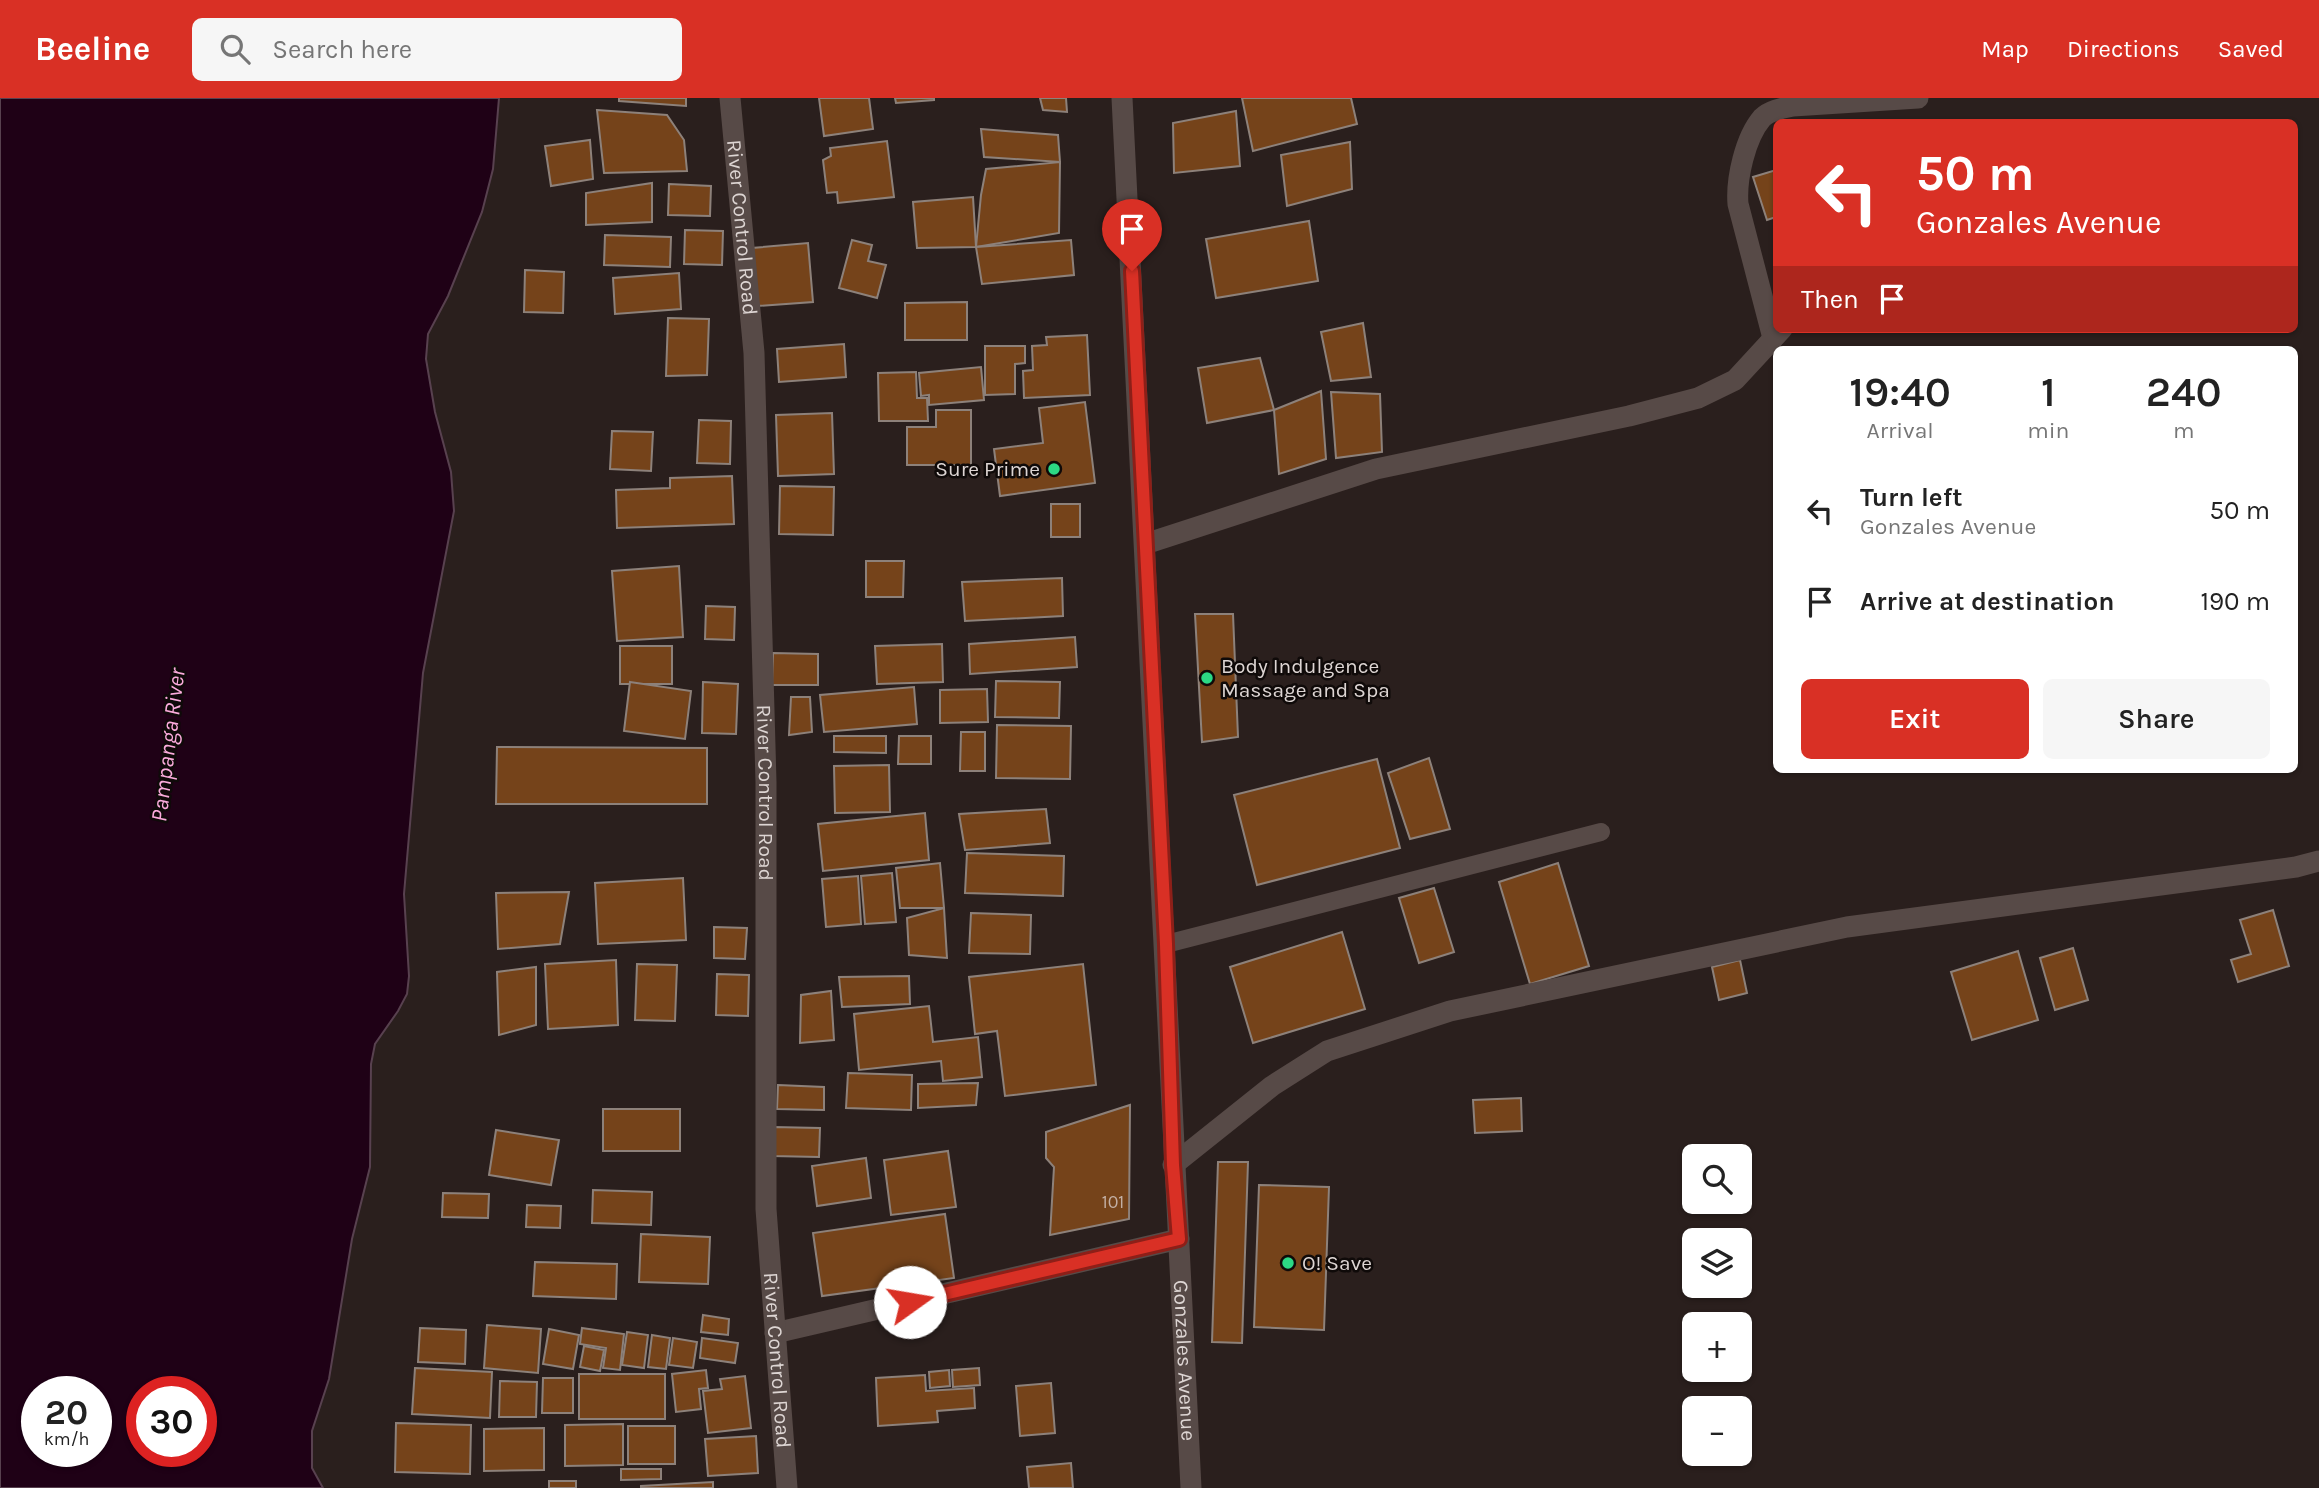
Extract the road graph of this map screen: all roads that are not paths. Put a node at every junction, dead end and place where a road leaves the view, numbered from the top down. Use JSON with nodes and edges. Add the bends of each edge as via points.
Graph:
{"nodes":[{"id":1,"x":730,"y":98,"type":"edge"},
{"id":2,"x":1122,"y":98,"type":"edge"},
{"id":3,"x":1918,"y":98,"type":"edge"},
{"id":4,"x":1773,"y":321,"type":"edge"},
{"id":5,"x":1777,"y":334,"type":"edge"},
{"id":6,"x":1145,"y":544,"type":"junction"},
{"id":7,"x":1601,"y":832,"type":"dead end"},
{"id":8,"x":2319,"y":861,"type":"edge"},
{"id":9,"x":1166,"y":944,"type":"junction"},
{"id":10,"x":1173,"y":1165,"type":"junction"},
{"id":11,"x":1179,"y":1239,"type":"junction"},
{"id":12,"x":775,"y":1333,"type":"junction"},
{"id":13,"x":787,"y":1488,"type":"edge"},
{"id":14,"x":1191,"y":1488,"type":"edge"}],
"edges":[{"from":1,"to":12,"type":"street","name":"River Control Road","via":[[754,366],[766,782],[766,1209]]},
{"from":2,"to":6,"type":"street","name":"Gonzales Avenue"},
{"from":3,"to":4,"type":"street","via":[[1793,106],[1762,118],[1736,184]]},
{"from":5,"to":6,"type":"street","via":[[1735,380],[1698,398],[1376,469]]},
{"from":6,"to":9,"type":"street","name":"Gonzales Avenue"},
{"from":7,"to":9,"type":"lane"},
{"from":8,"to":10,"type":"street","via":[[1847,927],[1450,1011],[1327,1051],[1272,1086]]},
{"from":9,"to":10,"type":"street","name":"Gonzales Avenue"},
{"from":10,"to":11,"type":"street","name":"Gonzales Avenue"},
{"from":11,"to":12,"type":"street"},
{"from":11,"to":14,"type":"street","name":"Gonzales Avenue"},
{"from":12,"to":13,"type":"street","name":"River Control Road"}]}
